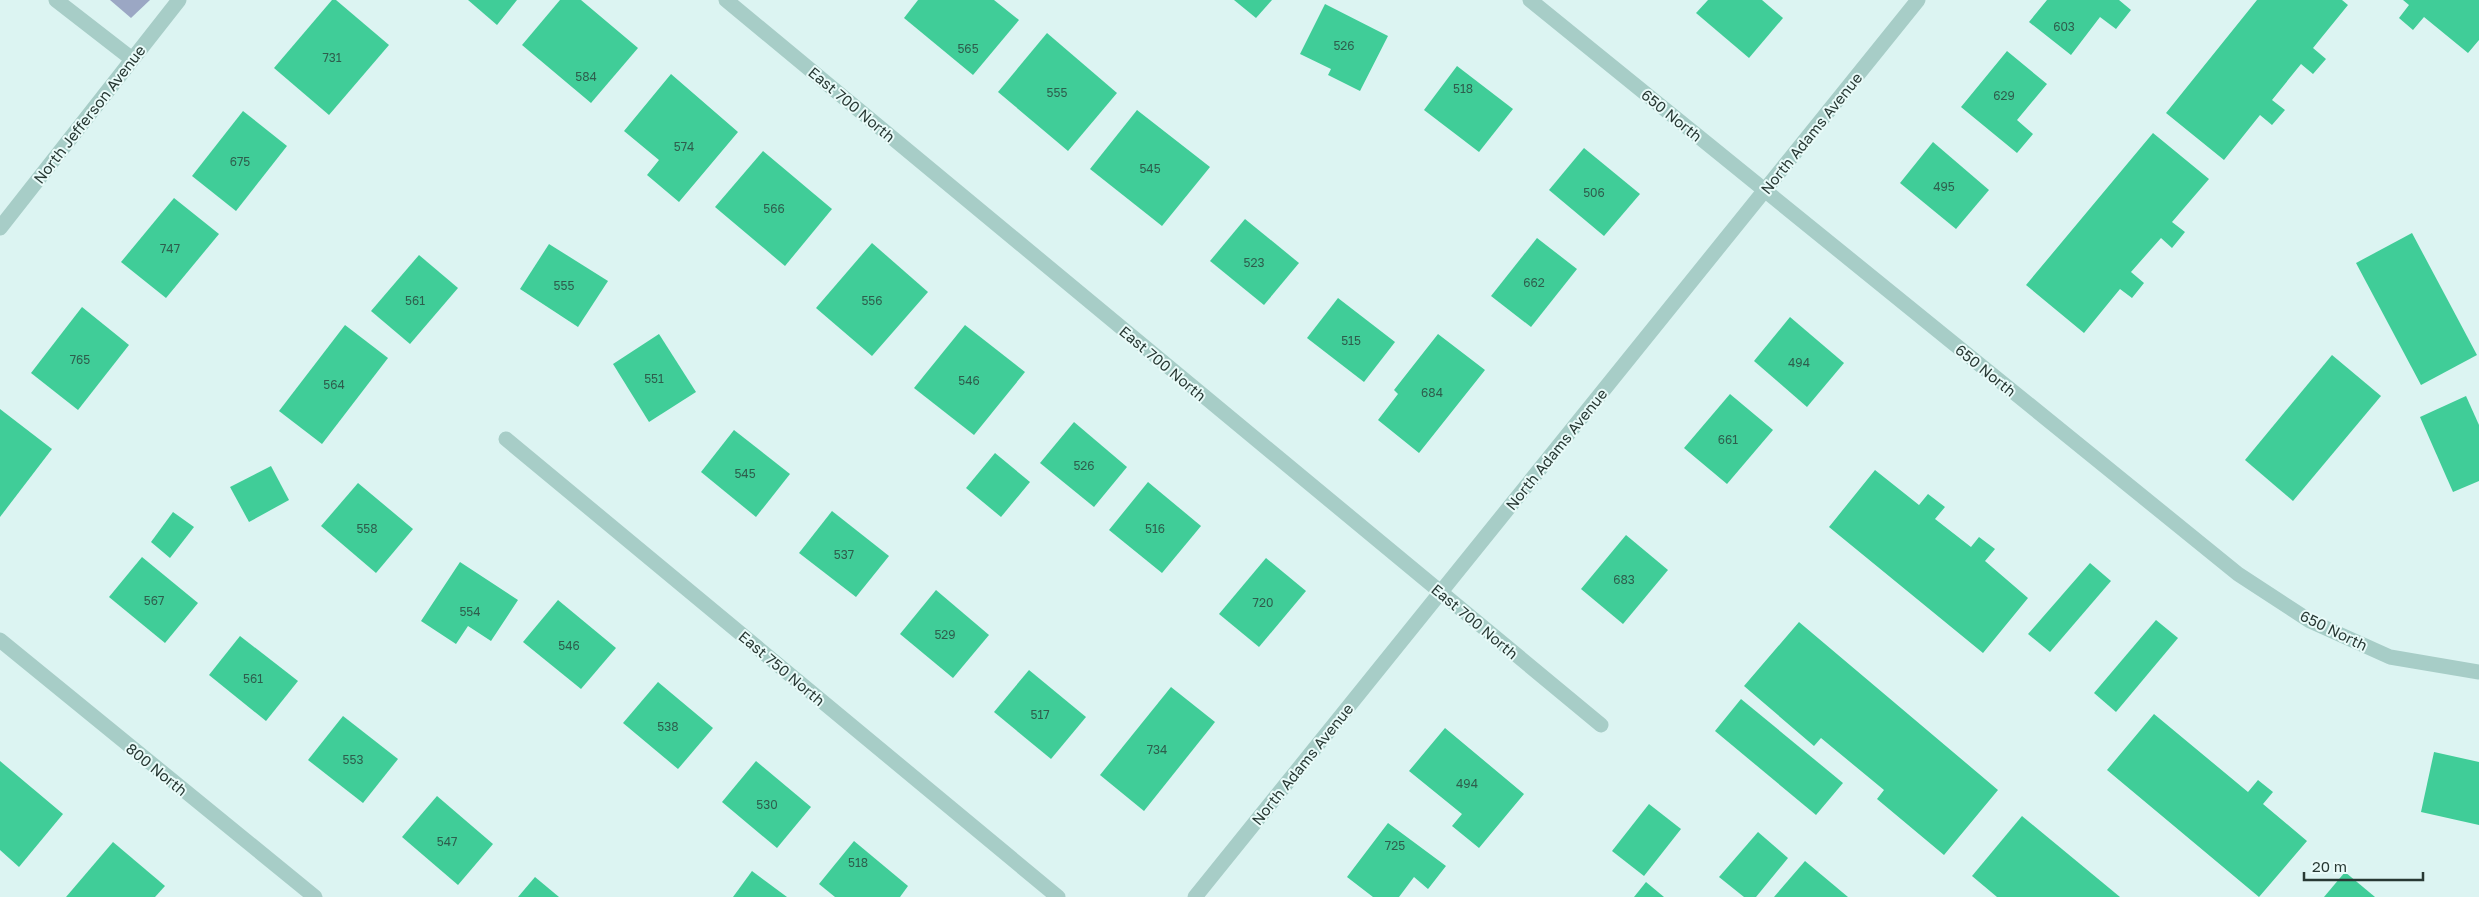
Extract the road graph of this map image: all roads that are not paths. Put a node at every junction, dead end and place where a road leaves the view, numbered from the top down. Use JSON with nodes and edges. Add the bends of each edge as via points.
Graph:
{"nodes":[{"id":1,"x":56,"y":0,"type":"edge"},
{"id":2,"x":179,"y":0,"type":"edge"},
{"id":3,"x":726,"y":0,"type":"edge"},
{"id":4,"x":1530,"y":0,"type":"edge"},
{"id":5,"x":1918,"y":0,"type":"edge"},
{"id":6,"x":132,"y":59,"type":"junction"},
{"id":7,"x":1765,"y":190,"type":"junction"},
{"id":8,"x":0,"y":228,"type":"edge"},
{"id":9,"x":506,"y":439,"type":"dead end"},
{"id":10,"x":1441,"y":592,"type":"junction"},
{"id":11,"x":0,"y":640,"type":"edge"},
{"id":12,"x":2479,"y":672,"type":"edge"},
{"id":13,"x":1601,"y":725,"type":"dead end"},
{"id":14,"x":315,"y":897,"type":"edge"},
{"id":15,"x":1058,"y":897,"type":"edge"},
{"id":16,"x":1195,"y":897,"type":"edge"}],
"edges":[{"from":1,"to":6,"type":"street"},
{"from":2,"to":6,"type":"street","name":"North Jefferson Avenue"},
{"from":3,"to":10,"type":"street","name":"East 700 North"},
{"from":4,"to":7,"type":"street","name":"650 North"},
{"from":5,"to":7,"type":"street","name":"North Adams Avenue"},
{"from":6,"to":8,"type":"street","name":"North Jefferson Avenue"},
{"from":7,"to":10,"type":"street","name":"North Adams Avenue"},
{"from":7,"to":12,"type":"street","name":"650 North","via":[[2238,574],[2310,621],[2390,657]]},
{"from":9,"to":15,"type":"street","name":"East 750 North"},
{"from":10,"to":13,"type":"street","name":"East 700 North"},
{"from":10,"to":16,"type":"street","name":"North Adams Avenue"},
{"from":11,"to":14,"type":"street","name":"800 North"}]}
